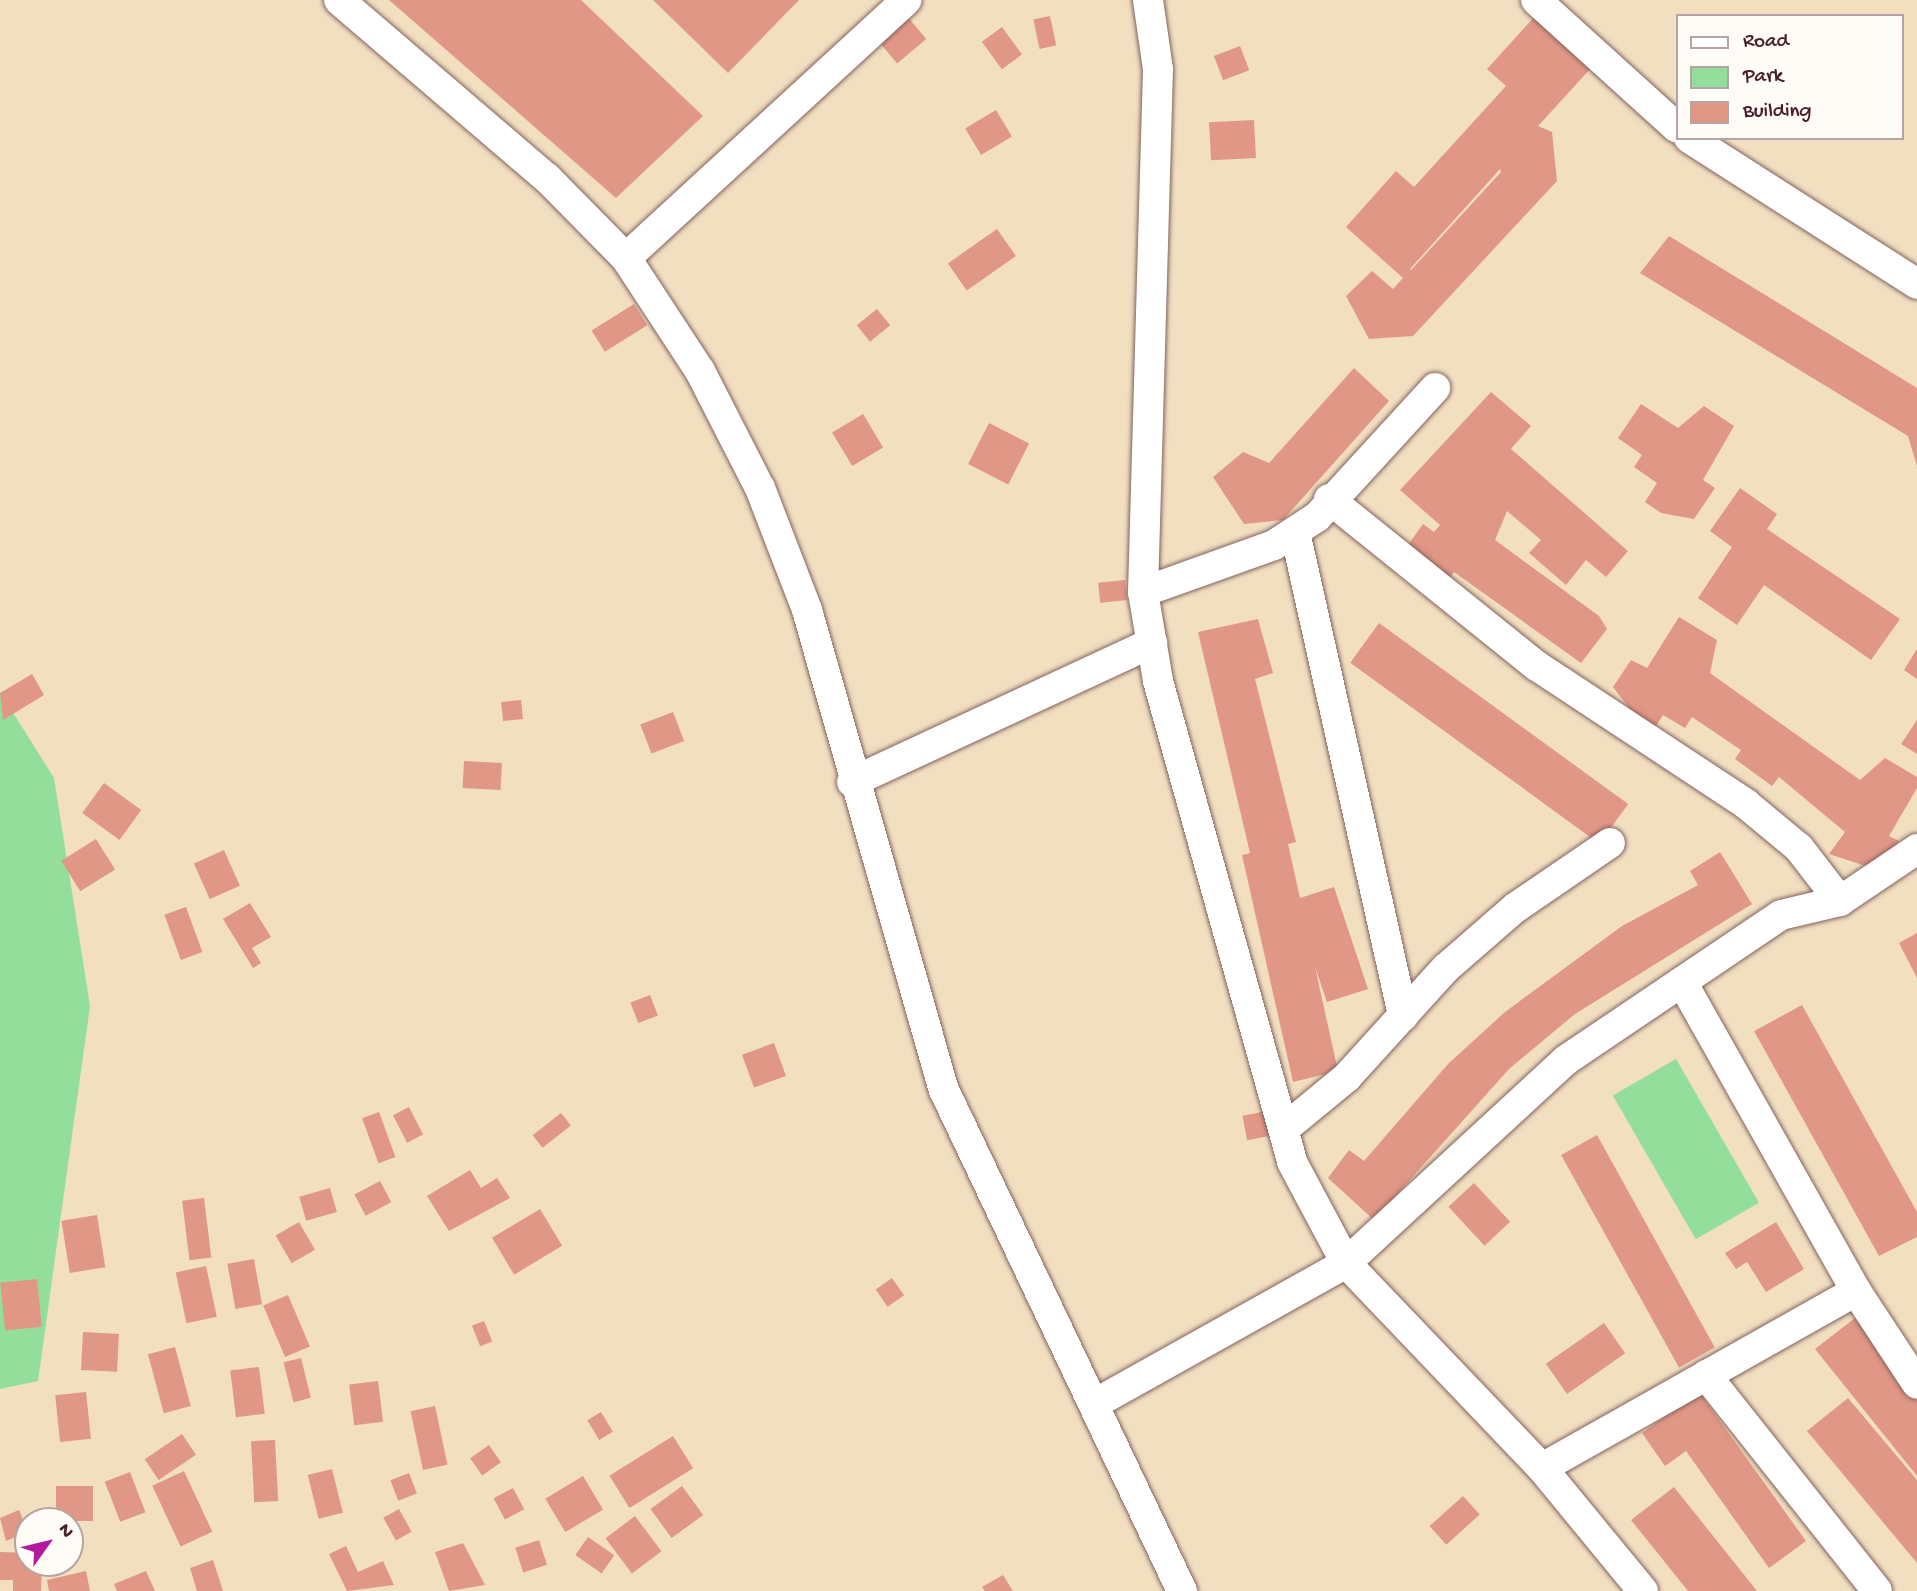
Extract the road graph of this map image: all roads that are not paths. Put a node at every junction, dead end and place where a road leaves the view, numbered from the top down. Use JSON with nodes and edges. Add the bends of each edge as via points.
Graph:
{"nodes":[{"id":1,"x":339,"y":0,"type":"edge"},
{"id":2,"x":907,"y":0,"type":"edge"},
{"id":3,"x":1148,"y":0,"type":"edge"},
{"id":4,"x":1536,"y":0,"type":"edge"},
{"id":5,"x":1675,"y":126,"type":"edge"},
{"id":6,"x":1692,"y":140,"type":"edge"},
{"id":7,"x":626,"y":258,"type":"junction"},
{"id":8,"x":1917,"y":285,"type":"edge"},
{"id":9,"x":1436,"y":388,"type":"dead end"},
{"id":10,"x":1329,"y":499,"type":"junction"},
{"id":11,"x":1295,"y":532,"type":"junction"},
{"id":12,"x":1143,"y":592,"type":"junction"},
{"id":13,"x":1152,"y":643,"type":"junction"},
{"id":14,"x":852,"y":782,"type":"junction"},
{"id":15,"x":1610,"y":843,"type":"dead end"},
{"id":16,"x":1917,"y":849,"type":"edge"},
{"id":17,"x":1840,"y":901,"type":"junction"},
{"id":18,"x":1682,"y":982,"type":"junction"},
{"id":19,"x":1403,"y":1016,"type":"junction"},
{"id":20,"x":1284,"y":1129,"type":"junction"},
{"id":21,"x":1346,"y":1263,"type":"junction"},
{"id":22,"x":1856,"y":1291,"type":"junction"},
{"id":23,"x":1706,"y":1375,"type":"junction"},
{"id":24,"x":1917,"y":1384,"type":"edge"},
{"id":25,"x":1096,"y":1403,"type":"junction"},
{"id":26,"x":1542,"y":1468,"type":"junction"},
{"id":27,"x":1182,"y":1591,"type":"edge"},
{"id":28,"x":1643,"y":1591,"type":"edge"},
{"id":29,"x":1877,"y":1591,"type":"edge"}],
"edges":[{"from":1,"to":7,"type":"street","via":[[547,178]]},
{"from":2,"to":7,"type":"street"},
{"from":3,"to":12,"type":"street","via":[[1158,69]]},
{"from":4,"to":5,"type":"street"},
{"from":6,"to":8,"type":"street"},
{"from":7,"to":14,"type":"street","via":[[700,371],[760,488],[807,610]]},
{"from":9,"to":10,"type":"street"},
{"from":10,"to":11,"type":"street"},
{"from":10,"to":17,"type":"street","via":[[1537,666],[1746,804],[1799,848]]},
{"from":11,"to":12,"type":"street","via":[[1274,545]]},
{"from":11,"to":19,"type":"street"},
{"from":12,"to":13,"type":"street"},
{"from":13,"to":14,"type":"street"},
{"from":13,"to":20,"type":"street"},
{"from":14,"to":25,"type":"street","via":[[944,1090]]},
{"from":15,"to":19,"type":"street","via":[[1514,908]]},
{"from":16,"to":17,"type":"street"},
{"from":17,"to":18,"type":"street","via":[[1781,915]]},
{"from":18,"to":21,"type":"street","via":[[1566,1060]]},
{"from":18,"to":22,"type":"street"},
{"from":19,"to":20,"type":"street","via":[[1347,1077]]},
{"from":20,"to":21,"type":"street","via":[[1293,1162]]},
{"from":21,"to":25,"type":"street"},
{"from":21,"to":26,"type":"street"},
{"from":22,"to":23,"type":"street"},
{"from":22,"to":24,"type":"street"},
{"from":23,"to":26,"type":"street"},
{"from":23,"to":29,"type":"street"},
{"from":25,"to":27,"type":"street"},
{"from":26,"to":28,"type":"street"}]}
